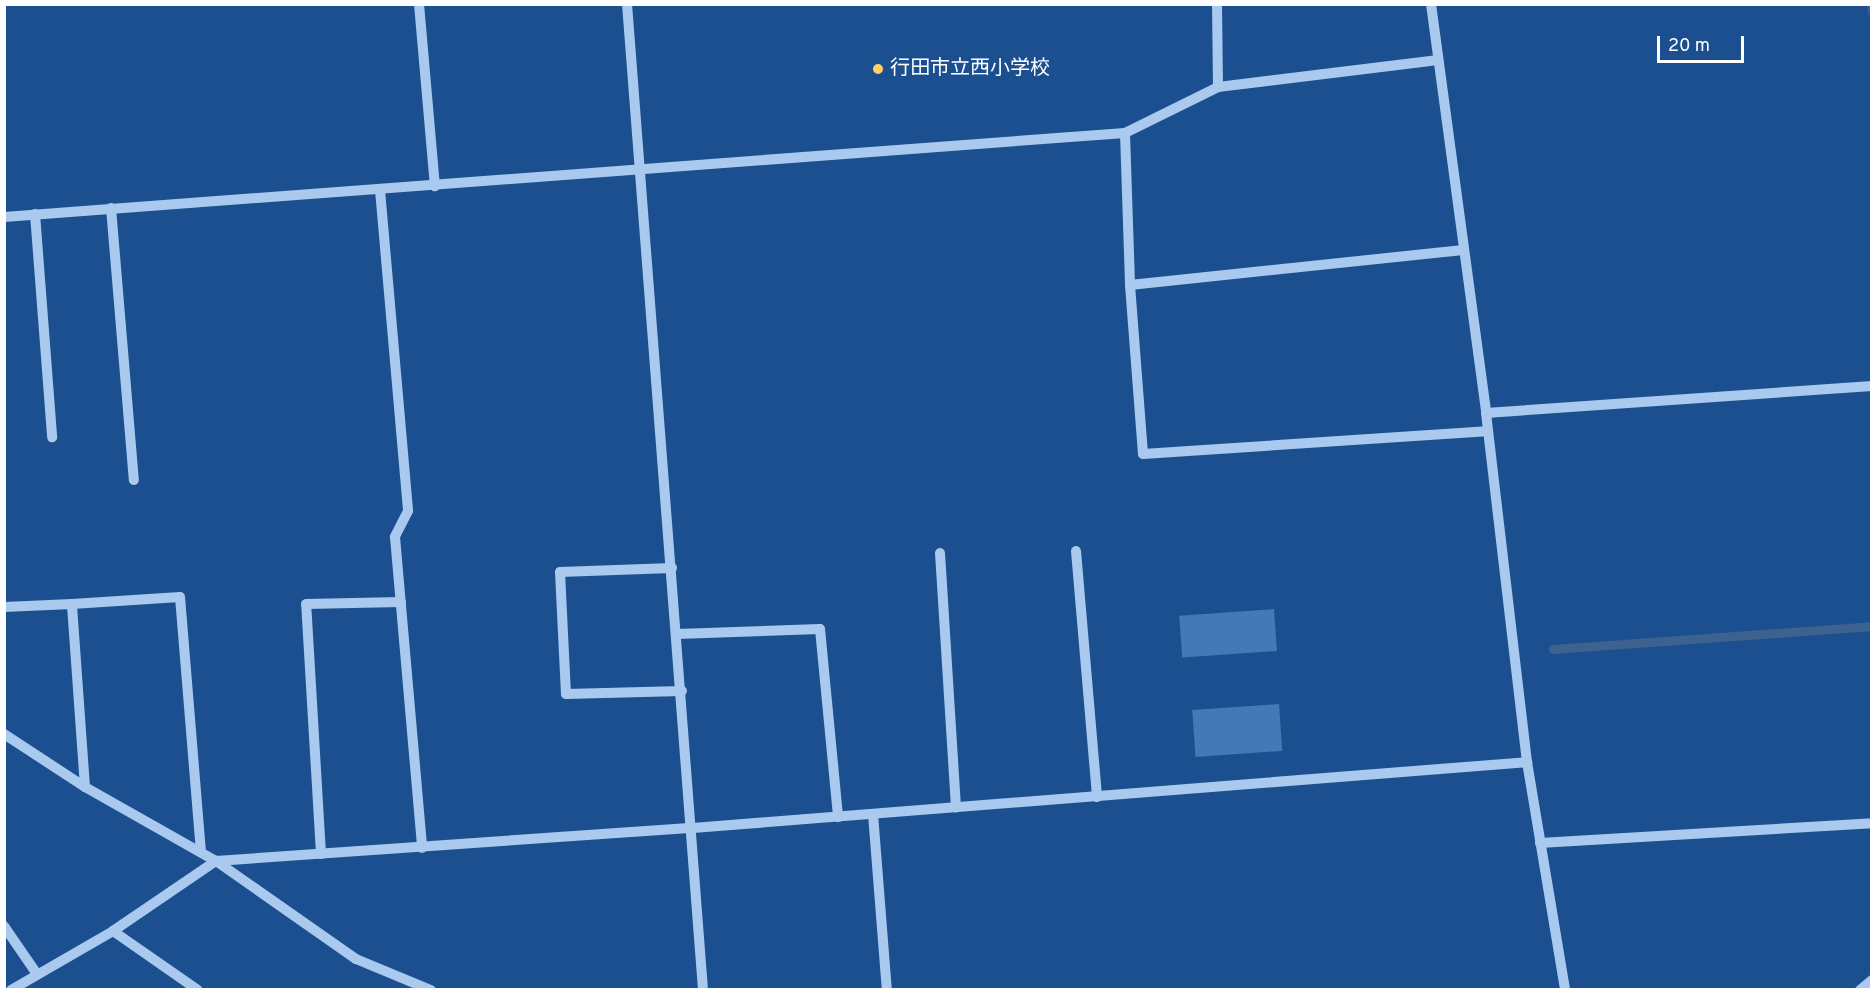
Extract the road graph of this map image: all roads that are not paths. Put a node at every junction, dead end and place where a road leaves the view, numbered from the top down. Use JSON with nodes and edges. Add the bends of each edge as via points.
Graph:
{"nodes":[{"id":1,"x":419,"y":4,"type":"edge"},
{"id":2,"x":627,"y":4,"type":"edge"},
{"id":3,"x":1217,"y":4,"type":"edge"},
{"id":4,"x":1431,"y":4,"type":"edge"},
{"id":5,"x":1438,"y":60,"type":"junction"},
{"id":6,"x":1218,"y":87,"type":"junction"},
{"id":7,"x":1125,"y":133,"type":"junction"},
{"id":8,"x":640,"y":170,"type":"junction"},
{"id":9,"x":435,"y":186,"type":"junction"},
{"id":10,"x":380,"y":190,"type":"junction"},
{"id":11,"x":111,"y":208,"type":"junction"},
{"id":12,"x":35,"y":214,"type":"junction"},
{"id":13,"x":4,"y":217,"type":"edge"},
{"id":14,"x":1463,"y":250,"type":"junction"},
{"id":15,"x":1130,"y":285,"type":"junction"},
{"id":16,"x":1872,"y":386,"type":"edge"},
{"id":17,"x":1486,"y":413,"type":"junction"},
{"id":18,"x":1486,"y":431,"type":"junction"},
{"id":19,"x":52,"y":437,"type":"dead end"},
{"id":20,"x":134,"y":480,"type":"dead end"},
{"id":21,"x":1076,"y":551,"type":"dead end"},
{"id":22,"x":940,"y":553,"type":"dead end"},
{"id":23,"x":672,"y":568,"type":"junction"},
{"id":24,"x":401,"y":602,"type":"junction"},
{"id":25,"x":72,"y":604,"type":"junction"},
{"id":26,"x":4,"y":607,"type":"edge"},
{"id":27,"x":677,"y":634,"type":"junction"},
{"id":28,"x":682,"y":691,"type":"junction"},
{"id":29,"x":4,"y":735,"type":"edge"},
{"id":30,"x":1527,"y":762,"type":"junction"},
{"id":31,"x":85,"y":787,"type":"junction"},
{"id":32,"x":1097,"y":797,"type":"junction"},
{"id":33,"x":956,"y":807,"type":"junction"},
{"id":34,"x":873,"y":814,"type":"junction"},
{"id":35,"x":838,"y":817,"type":"junction"},
{"id":36,"x":1872,"y":823,"type":"edge"},
{"id":37,"x":693,"y":828,"type":"junction"},
{"id":38,"x":1540,"y":843,"type":"junction"},
{"id":39,"x":422,"y":848,"type":"junction"},
{"id":40,"x":201,"y":852,"type":"junction"},
{"id":41,"x":321,"y":854,"type":"junction"},
{"id":42,"x":216,"y":861,"type":"junction"},
{"id":43,"x":4,"y":926,"type":"edge"},
{"id":44,"x":113,"y":931,"type":"junction"},
{"id":45,"x":37,"y":975,"type":"junction"},
{"id":46,"x":1872,"y":980,"type":"edge"},
{"id":47,"x":11,"y":990,"type":"edge"},
{"id":48,"x":198,"y":990,"type":"edge"},
{"id":49,"x":431,"y":990,"type":"edge"},
{"id":50,"x":703,"y":990,"type":"edge"},
{"id":51,"x":887,"y":990,"type":"edge"},
{"id":52,"x":1565,"y":990,"type":"edge"},
{"id":53,"x":1860,"y":990,"type":"edge"}],
"edges":[{"from":1,"to":9,"type":"street"},
{"from":2,"to":8,"type":"street"},
{"from":3,"to":6,"type":"street"},
{"from":4,"to":5,"type":"street"},
{"from":5,"to":6,"type":"street"},
{"from":5,"to":14,"type":"street"},
{"from":6,"to":7,"type":"street"},
{"from":7,"to":8,"type":"street"},
{"from":7,"to":15,"type":"street"},
{"from":8,"to":9,"type":"street"},
{"from":8,"to":23,"type":"street"},
{"from":9,"to":10,"type":"street"},
{"from":10,"to":11,"type":"street"},
{"from":10,"to":24,"type":"street","via":[[408,511],[395,537]]},
{"from":11,"to":12,"type":"street"},
{"from":11,"to":20,"type":"street"},
{"from":12,"to":13,"type":"street"},
{"from":12,"to":19,"type":"street"},
{"from":14,"to":15,"type":"street"},
{"from":14,"to":17,"type":"street"},
{"from":15,"to":18,"type":"street","via":[[1143,454]]},
{"from":16,"to":17,"type":"street"},
{"from":17,"to":18,"type":"street"},
{"from":18,"to":30,"type":"street"},
{"from":21,"to":32,"type":"street"},
{"from":22,"to":33,"type":"street"},
{"from":23,"to":27,"type":"street"},
{"from":23,"to":28,"type":"street","via":[[560,572],[566,694]]},
{"from":24,"to":39,"type":"street"},
{"from":24,"to":41,"type":"street","via":[[306,604]]},
{"from":25,"to":26,"type":"street"},
{"from":25,"to":31,"type":"street"},
{"from":25,"to":40,"type":"street","via":[[180,597]]},
{"from":27,"to":28,"type":"street"},
{"from":27,"to":35,"type":"street","via":[[820,629]]},
{"from":28,"to":37,"type":"street"},
{"from":29,"to":31,"type":"street"},
{"from":30,"to":32,"type":"street"},
{"from":30,"to":38,"type":"street"},
{"from":31,"to":40,"type":"street"},
{"from":32,"to":33,"type":"street"},
{"from":33,"to":34,"type":"street"},
{"from":34,"to":35,"type":"street"},
{"from":34,"to":51,"type":"street"},
{"from":35,"to":37,"type":"street"},
{"from":36,"to":38,"type":"street"},
{"from":37,"to":39,"type":"street"},
{"from":37,"to":50,"type":"street"},
{"from":38,"to":52,"type":"street"},
{"from":39,"to":41,"type":"street"},
{"from":40,"to":42,"type":"street"},
{"from":41,"to":42,"type":"street"},
{"from":42,"to":44,"type":"street"},
{"from":42,"to":49,"type":"street","via":[[357,959]]},
{"from":43,"to":45,"type":"street"},
{"from":44,"to":45,"type":"street"},
{"from":44,"to":48,"type":"street"},
{"from":45,"to":47,"type":"street"},
{"from":46,"to":53,"type":"street"}]}
